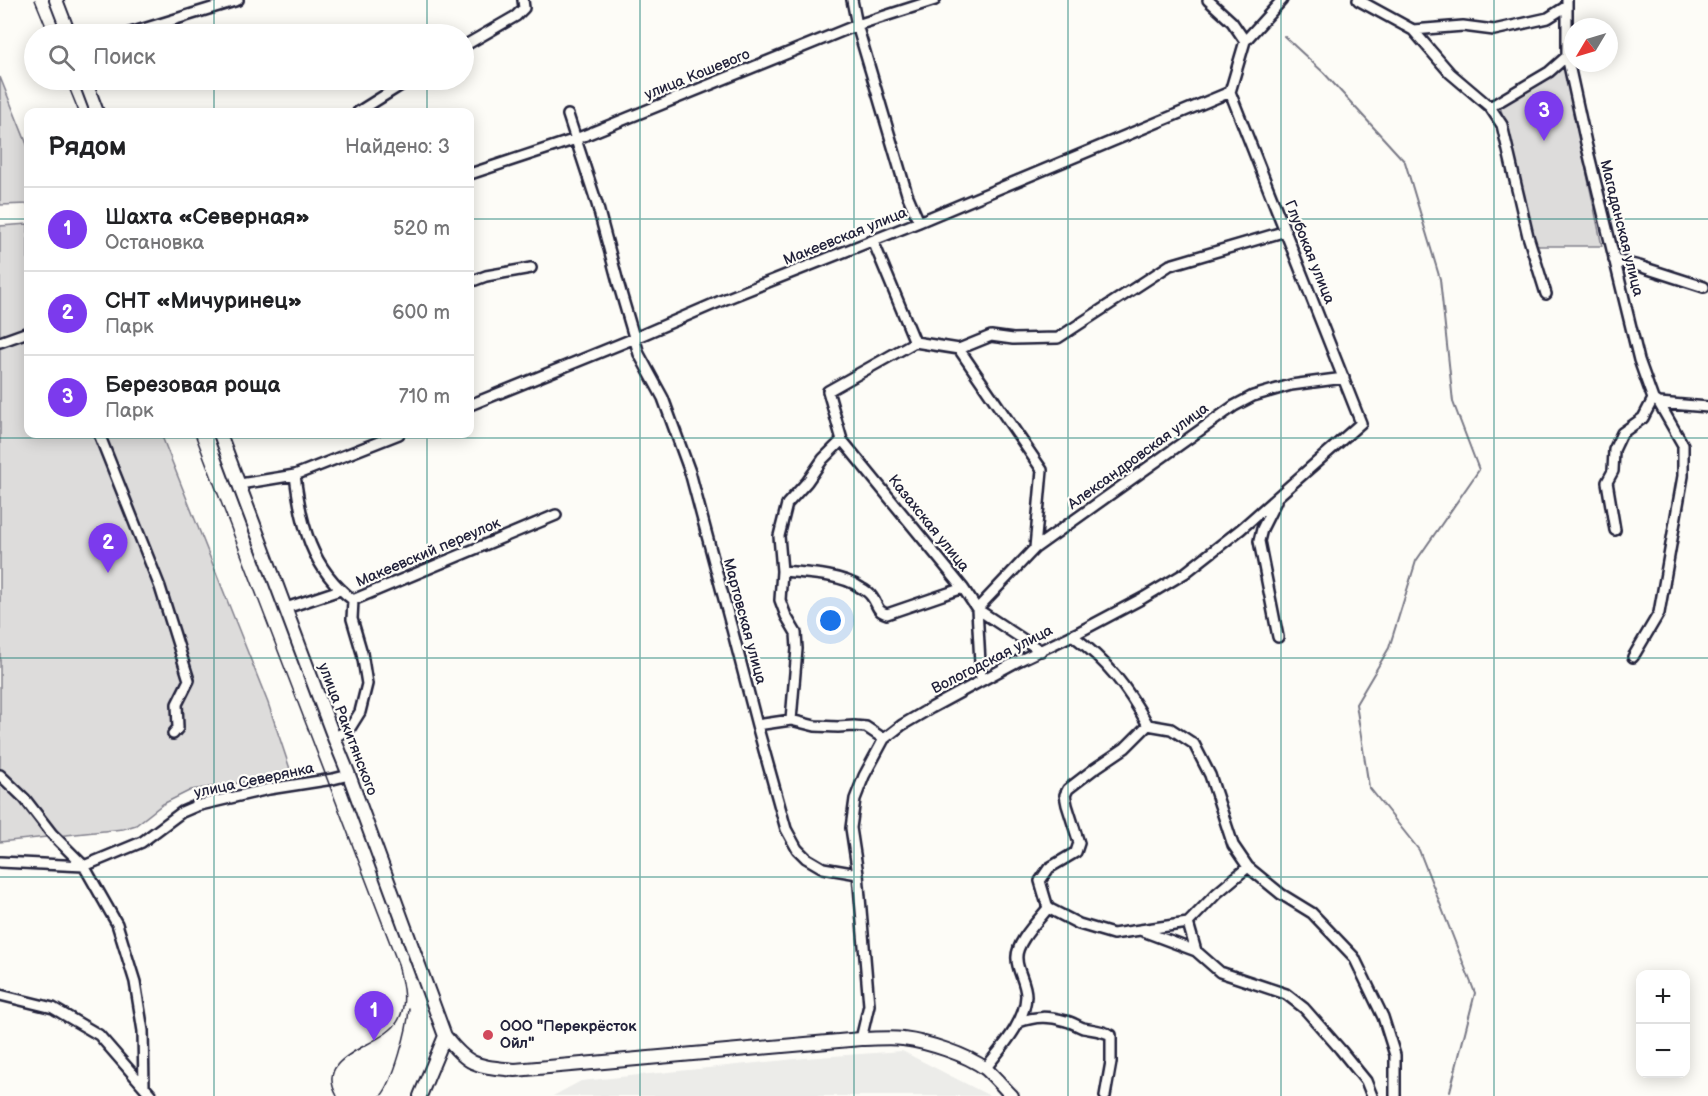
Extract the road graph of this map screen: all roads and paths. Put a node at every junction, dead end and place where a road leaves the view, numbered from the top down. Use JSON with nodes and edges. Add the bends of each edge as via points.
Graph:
{"nodes":[{"id":1,"x":56,"y":0,"type":"edge"},
{"id":2,"x":238,"y":0,"type":"edge"},
{"id":3,"x":523,"y":0,"type":"edge"},
{"id":4,"x":852,"y":0,"type":"edge"},
{"id":5,"x":935,"y":0,"type":"edge"},
{"id":6,"x":1208,"y":0,"type":"edge"},
{"id":7,"x":1282,"y":0,"type":"edge"},
{"id":8,"x":1358,"y":0,"type":"edge"},
{"id":9,"x":1567,"y":3,"type":"edge"},
{"id":10,"x":65,"y":24,"type":"edge"},
{"id":11,"x":160,"y":24,"type":"edge"},
{"id":12,"x":857,"y":26,"type":"junction"},
{"id":13,"x":1413,"y":30,"type":"junction"},
{"id":14,"x":474,"y":40,"type":"edge"},
{"id":15,"x":1245,"y":41,"type":"junction"},
{"id":16,"x":1564,"y":59,"type":"edge"},
{"id":17,"x":1571,"y":72,"type":"edge"},
{"id":18,"x":89,"y":90,"type":"edge"},
{"id":19,"x":393,"y":90,"type":"edge"},
{"id":20,"x":1230,"y":92,"type":"junction"},
{"id":21,"x":1490,"y":107,"type":"junction"},
{"id":22,"x":96,"y":108,"type":"edge"},
{"id":23,"x":364,"y":108,"type":"edge"},
{"id":24,"x":568,"y":115,"type":"dead end"},
{"id":25,"x":576,"y":139,"type":"junction"},
{"id":26,"x":474,"y":173,"type":"edge"},
{"id":27,"x":919,"y":222,"type":"junction"},
{"id":28,"x":1286,"y":231,"type":"junction"},
{"id":29,"x":873,"y":241,"type":"junction"},
{"id":30,"x":1614,"y":260,"type":"junction"},
{"id":31,"x":531,"y":268,"type":"dead end"},
{"id":32,"x":474,"y":280,"type":"edge"},
{"id":33,"x":1704,"y":287,"type":"dead end"},
{"id":34,"x":1546,"y":294,"type":"dead end"},
{"id":35,"x":24,"y":333,"type":"edge"},
{"id":36,"x":635,"y":338,"type":"junction"},
{"id":37,"x":0,"y":342,"type":"edge"},
{"id":38,"x":915,"y":342,"type":"junction"},
{"id":39,"x":959,"y":349,"type":"junction"},
{"id":40,"x":1344,"y":378,"type":"junction"},
{"id":41,"x":1656,"y":401,"type":"junction"},
{"id":42,"x":474,"y":403,"type":"edge"},
{"id":43,"x":1708,"y":407,"type":"edge"},
{"id":44,"x":1361,"y":423,"type":"joint"},
{"id":45,"x":101,"y":438,"type":"edge"},
{"id":46,"x":222,"y":438,"type":"edge"},
{"id":47,"x":389,"y":438,"type":"edge"},
{"id":48,"x":842,"y":440,"type":"junction"},
{"id":49,"x":295,"y":475,"type":"junction"},
{"id":50,"x":240,"y":484,"type":"junction"},
{"id":51,"x":1278,"y":495,"type":"junction"},
{"id":52,"x":556,"y":515,"type":"dead end"},
{"id":53,"x":1241,"y":529,"type":"junction"},
{"id":54,"x":1615,"y":530,"type":"dead end"},
{"id":55,"x":1259,"y":541,"type":"junction"},
{"id":56,"x":1035,"y":548,"type":"junction"},
{"id":57,"x":782,"y":571,"type":"junction"},
{"id":58,"x":963,"y":588,"type":"junction"},
{"id":59,"x":340,"y":590,"type":"junction"},
{"id":60,"x":353,"y":600,"type":"junction"},
{"id":61,"x":286,"y":608,"type":"junction"},
{"id":62,"x":977,"y":609,"type":"junction"},
{"id":63,"x":1072,"y":635,"type":"junction"},
{"id":64,"x":1278,"y":637,"type":"dead end"},
{"id":65,"x":1041,"y":651,"type":"junction"},
{"id":66,"x":1633,"y":657,"type":"dead end"},
{"id":67,"x":981,"y":681,"type":"junction"},
{"id":68,"x":791,"y":720,"type":"junction"},
{"id":69,"x":756,"y":725,"type":"junction"},
{"id":70,"x":1148,"y":725,"type":"junction"},
{"id":71,"x":172,"y":734,"type":"dead end"},
{"id":72,"x":334,"y":738,"type":"junction"},
{"id":73,"x":884,"y":739,"type":"junction"},
{"id":74,"x":350,"y":775,"type":"junction"},
{"id":75,"x":0,"y":776,"type":"edge"},
{"id":76,"x":0,"y":862,"type":"edge"},
{"id":77,"x":84,"y":866,"type":"junction"},
{"id":78,"x":1248,"y":867,"type":"junction"},
{"id":79,"x":858,"y":874,"type":"junction"},
{"id":80,"x":1048,"y":908,"type":"junction"},
{"id":81,"x":1188,"y":923,"type":"junction"},
{"id":82,"x":1140,"y":930,"type":"junction"},
{"id":83,"x":1196,"y":951,"type":"junction"},
{"id":84,"x":0,"y":995,"type":"edge"},
{"id":85,"x":1019,"y":1022,"type":"junction"},
{"id":86,"x":445,"y":1036,"type":"junction"},
{"id":87,"x":861,"y":1039,"type":"junction"},
{"id":88,"x":986,"y":1069,"type":"junction"},
{"id":89,"x":144,"y":1086,"type":"junction"},
{"id":90,"x":152,"y":1096,"type":"edge"},
{"id":91,"x":420,"y":1096,"type":"edge"},
{"id":92,"x":1012,"y":1096,"type":"edge"},
{"id":93,"x":1105,"y":1096,"type":"edge"},
{"id":94,"x":1372,"y":1096,"type":"edge"},
{"id":95,"x":1395,"y":1096,"type":"edge"}],
"edges":[{"from":1,"to":10,"type":"main road"},
{"from":2,"to":11,"type":"street"},
{"from":3,"to":14,"type":"street","via":[[524,8],[516,16]]},
{"from":4,"to":12,"type":"street"},
{"from":5,"to":12,"type":"street","name":"улица Кошевого"},
{"from":6,"to":15,"type":"street","via":[[1232,22]]},
{"from":7,"to":15,"type":"street"},
{"from":8,"to":13,"type":"street"},
{"from":9,"to":13,"type":"street","via":[[1548,18],[1494,30],[1463,26]]},
{"from":12,"to":25,"type":"street","name":"улица Кошевого"},
{"from":12,"to":27,"type":"street"},
{"from":13,"to":21,"type":"street","via":[[1450,74]]},
{"from":15,"to":20,"type":"street"},
{"from":16,"to":21,"type":"street"},
{"from":17,"to":30,"type":"street","name":"Магаданская улица"},
{"from":18,"to":22,"type":"main road"},
{"from":19,"to":23,"type":"street"},
{"from":20,"to":27,"type":"street","name":"Макеевская улица"},
{"from":20,"to":28,"type":"street","name":"Глубокая улица"},
{"from":21,"to":34,"type":"street","via":[[1502,125]]},
{"from":24,"to":25,"type":"street","name":"Мартовская улица"},
{"from":25,"to":26,"type":"street","name":"улица Кошевого"},
{"from":25,"to":36,"type":"street","name":"Мартовская улица"},
{"from":27,"to":29,"type":"street","name":"Макеевская улица"},
{"from":28,"to":39,"type":"street","via":[[1170,265],[1058,338],[990,336]]},
{"from":28,"to":40,"type":"street","name":"Глубокая улица"},
{"from":29,"to":36,"type":"street","name":"Макеевская улица"},
{"from":29,"to":38,"type":"street"},
{"from":30,"to":33,"type":"street"},
{"from":30,"to":41,"type":"street","name":"Магаданская улица","via":[[1639,360]]},
{"from":31,"to":32,"type":"street"},
{"from":35,"to":37,"type":"street"},
{"from":36,"to":42,"type":"street","name":"Макеевская улица"},
{"from":36,"to":69,"type":"street","name":"Мартовская улица","via":[[639,354],[663,398],[690,472]]},
{"from":38,"to":39,"type":"street"},
{"from":38,"to":48,"type":"street","name":"Казахская улица","via":[[828,391]]},
{"from":39,"to":56,"type":"street","via":[[1042,470]]},
{"from":40,"to":44,"type":"street","name":"Глубокая улица"},
{"from":40,"to":56,"type":"street","name":"Александровская улица","via":[[1291,385],[1234,406]]},
{"from":41,"to":43,"type":"street"},
{"from":41,"to":54,"type":"street","via":[[1643,418],[1622,433],[1614,450],[1607,482]]},
{"from":41,"to":66,"type":"street","name":"Магаданская улица","via":[[1683,445],[1683,476],[1659,613]]},
{"from":44,"to":51,"type":"street","name":"Вологодская улица"},
{"from":45,"to":71,"type":"street","via":[[160,587],[189,680],[177,704],[178,728]]},
{"from":46,"to":50,"type":"main road","name":"улица Ракитянского"},
{"from":47,"to":49,"type":"street"},
{"from":48,"to":57,"type":"street","via":[[787,504],[779,536]]},
{"from":48,"to":58,"type":"street","name":"Казахская улица"},
{"from":49,"to":50,"type":"street"},
{"from":49,"to":59,"type":"street","via":[[306,532],[317,559]]},
{"from":50,"to":61,"type":"main road","name":"улица Ракитянского"},
{"from":51,"to":53,"type":"street","name":"Вологодская улица"},
{"from":51,"to":55,"type":"street"},
{"from":52,"to":60,"type":"street","name":"Макеевский переулок"},
{"from":53,"to":55,"type":"street"},
{"from":53,"to":63,"type":"street","name":"Вологодская улица","via":[[1185,573]]},
{"from":55,"to":64,"type":"street"},
{"from":56,"to":62,"type":"street","name":"Александровская улица"},
{"from":57,"to":58,"type":"street","via":[[830,576],[859,586],[873,598],[876,608],[887,614]]},
{"from":57,"to":68,"type":"street","via":[[780,600],[795,633],[797,650]]},
{"from":58,"to":62,"type":"street","name":"Казахская улица"},
{"from":59,"to":60,"type":"street"},
{"from":59,"to":61,"type":"street"},
{"from":60,"to":72,"type":"street","name":"Макеевский переулок","via":[[352,619],[367,684],[360,712],[350,728]]},
{"from":61,"to":72,"type":"main road","name":"улица Ракитянского"},
{"from":62,"to":65,"type":"street"},
{"from":62,"to":67,"type":"street"},
{"from":63,"to":65,"type":"street","name":"Вологодская улица"},
{"from":63,"to":70,"type":"street","via":[[1116,674]]},
{"from":65,"to":67,"type":"street","name":"Вологодская улица"},
{"from":67,"to":73,"type":"street","name":"Вологодская улица","via":[[921,713]]},
{"from":68,"to":69,"type":"street"},
{"from":68,"to":73,"type":"street","via":[[815,726],[866,727]]},
{"from":69,"to":79,"type":"street","name":"Мартовская улица","via":[[786,829],[797,849],[823,868]]},
{"from":70,"to":78,"type":"street","via":[[1171,729],[1194,744],[1210,775],[1233,845]]},
{"from":70,"to":80,"type":"street","via":[[1125,748],[1068,789],[1067,805],[1079,843],[1076,852],[1049,868],[1040,881]]},
{"from":72,"to":74,"type":"main road","name":"улица Ракитянского"},
{"from":73,"to":79,"type":"street","name":"Вологодская улица","via":[[855,799],[851,828]]},
{"from":74,"to":77,"type":"street","name":"улица Северянка","via":[[196,806],[142,842]]},
{"from":74,"to":86,"type":"main road","name":"улица Ракитянского"},
{"from":75,"to":77,"type":"street"},
{"from":76,"to":77,"type":"street","name":"улица Северянка"},
{"from":77,"to":89,"type":"street","via":[[117,924],[135,982],[143,1031]]},
{"from":78,"to":81,"type":"street"},
{"from":78,"to":95,"type":"street","via":[[1312,913],[1354,957],[1383,1017],[1395,1055]]},
{"from":79,"to":87,"type":"street","name":"Вологодская улица","via":[[868,1005]]},
{"from":80,"to":82,"type":"street","via":[[1079,924],[1113,933]]},
{"from":80,"to":85,"type":"street","via":[[1023,940],[1016,958],[1026,996]]},
{"from":81,"to":82,"type":"street"},
{"from":81,"to":83,"type":"street"},
{"from":82,"to":83,"type":"street"},
{"from":83,"to":94,"type":"street","via":[[1220,972],[1286,994],[1304,1008],[1366,1081]]},
{"from":84,"to":89,"type":"street","via":[[53,1008],[99,1035]]},
{"from":85,"to":88,"type":"street"},
{"from":85,"to":93,"type":"street","via":[[1042,1016],[1111,1035]]},
{"from":86,"to":87,"type":"main road","via":[[462,1057],[473,1063],[514,1070]]},
{"from":86,"to":91,"type":"main road"},
{"from":87,"to":88,"type":"main road","via":[[902,1038],[962,1056]]},
{"from":88,"to":92,"type":"main road"},
{"from":89,"to":90,"type":"street"}]}
